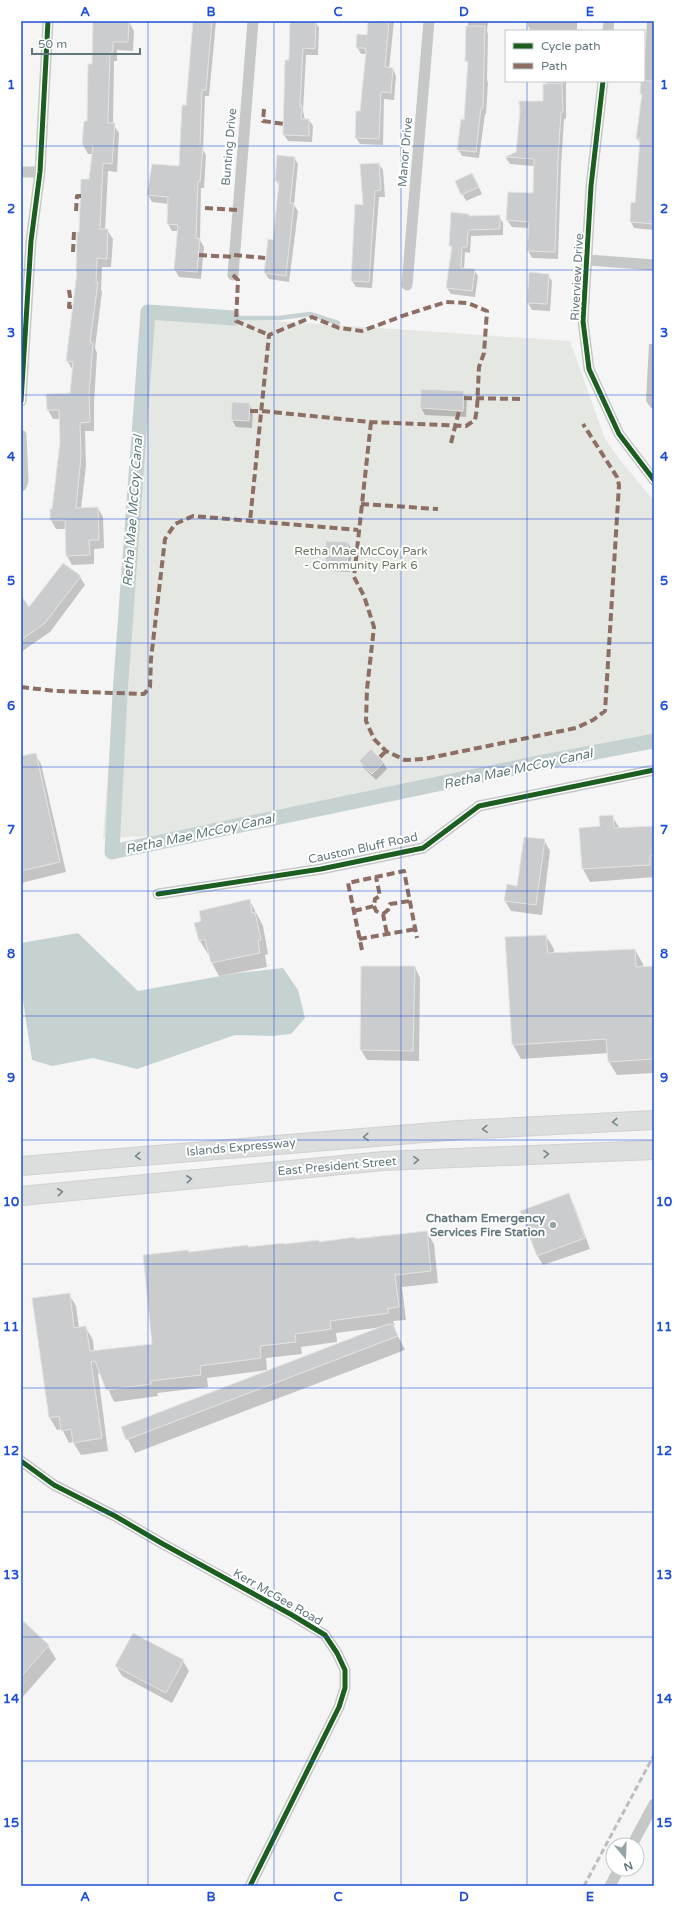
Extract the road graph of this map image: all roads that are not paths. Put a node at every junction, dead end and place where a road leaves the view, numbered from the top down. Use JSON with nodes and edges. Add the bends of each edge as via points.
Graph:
{"nodes":[{"id":1,"x":48,"y":21,"type":"edge"},
{"id":2,"x":253,"y":21,"type":"edge"},
{"id":3,"x":429,"y":21,"type":"edge"},
{"id":4,"x":603,"y":82,"type":"edge"},
{"id":5,"x":21,"y":172,"type":"edge"},
{"id":6,"x":40,"y":172,"type":"junction"},
{"id":7,"x":588,"y":260,"type":"junction"},
{"id":8,"x":654,"y":265,"type":"edge"},
{"id":9,"x":233,"y":276,"type":"dead end"},
{"id":10,"x":407,"y":284,"type":"dead end"},
{"id":11,"x":21,"y":401,"type":"edge"},
{"id":12,"x":21,"y":435,"type":"edge"},
{"id":13,"x":654,"y":480,"type":"edge"},
{"id":14,"x":21,"y":486,"type":"edge"},
{"id":15,"x":654,"y":770,"type":"edge"},
{"id":16,"x":158,"y":894,"type":"dead end"},
{"id":17,"x":654,"y":1120,"type":"edge"},
{"id":18,"x":654,"y":1150,"type":"edge"},
{"id":19,"x":21,"y":1166,"type":"edge"},
{"id":20,"x":21,"y":1196,"type":"edge"},
{"id":21,"x":21,"y":1461,"type":"edge"},
{"id":22,"x":654,"y":1804,"type":"edge"},
{"id":23,"x":636,"y":1837,"type":"edge"},
{"id":24,"x":615,"y":1877,"type":"edge"},
{"id":25,"x":250,"y":1886,"type":"edge"},
{"id":26,"x":610,"y":1886,"type":"edge"}],
"edges":[{"from":1,"to":6,"type":"street"},
{"from":2,"to":9,"type":"street","name":"Bunting Drive"},
{"from":3,"to":10,"type":"street","name":"Manor Drive"},
{"from":4,"to":7,"type":"street","name":"Riverview Drive","via":[[591,186]]},
{"from":5,"to":6,"type":"street"},
{"from":6,"to":11,"type":"street","via":[[31,241]]},
{"from":7,"to":8,"type":"street"},
{"from":7,"to":13,"type":"street","name":"Riverview Drive","via":[[583,321],[589,369],[619,434]]},
{"from":12,"to":14,"type":"street"},
{"from":15,"to":16,"type":"street","name":"Causton Bluff Road","via":[[480,806],[422,848],[321,868]]},
{"from":17,"to":19,"type":"main road","name":"Islands Expressway","one_way":true,"via":[[460,1130]]},
{"from":20,"to":18,"type":"main road","name":"East President Street","one_way":true,"via":[[383,1161]]},
{"from":21,"to":25,"type":"street","name":"Kerr McGee Road","via":[[54,1485],[115,1516],[325,1635],[337,1653],[345,1670],[345,1688],[339,1707]]},
{"from":22,"to":23,"type":"street"},
{"from":24,"to":26,"type":"street"}]}
